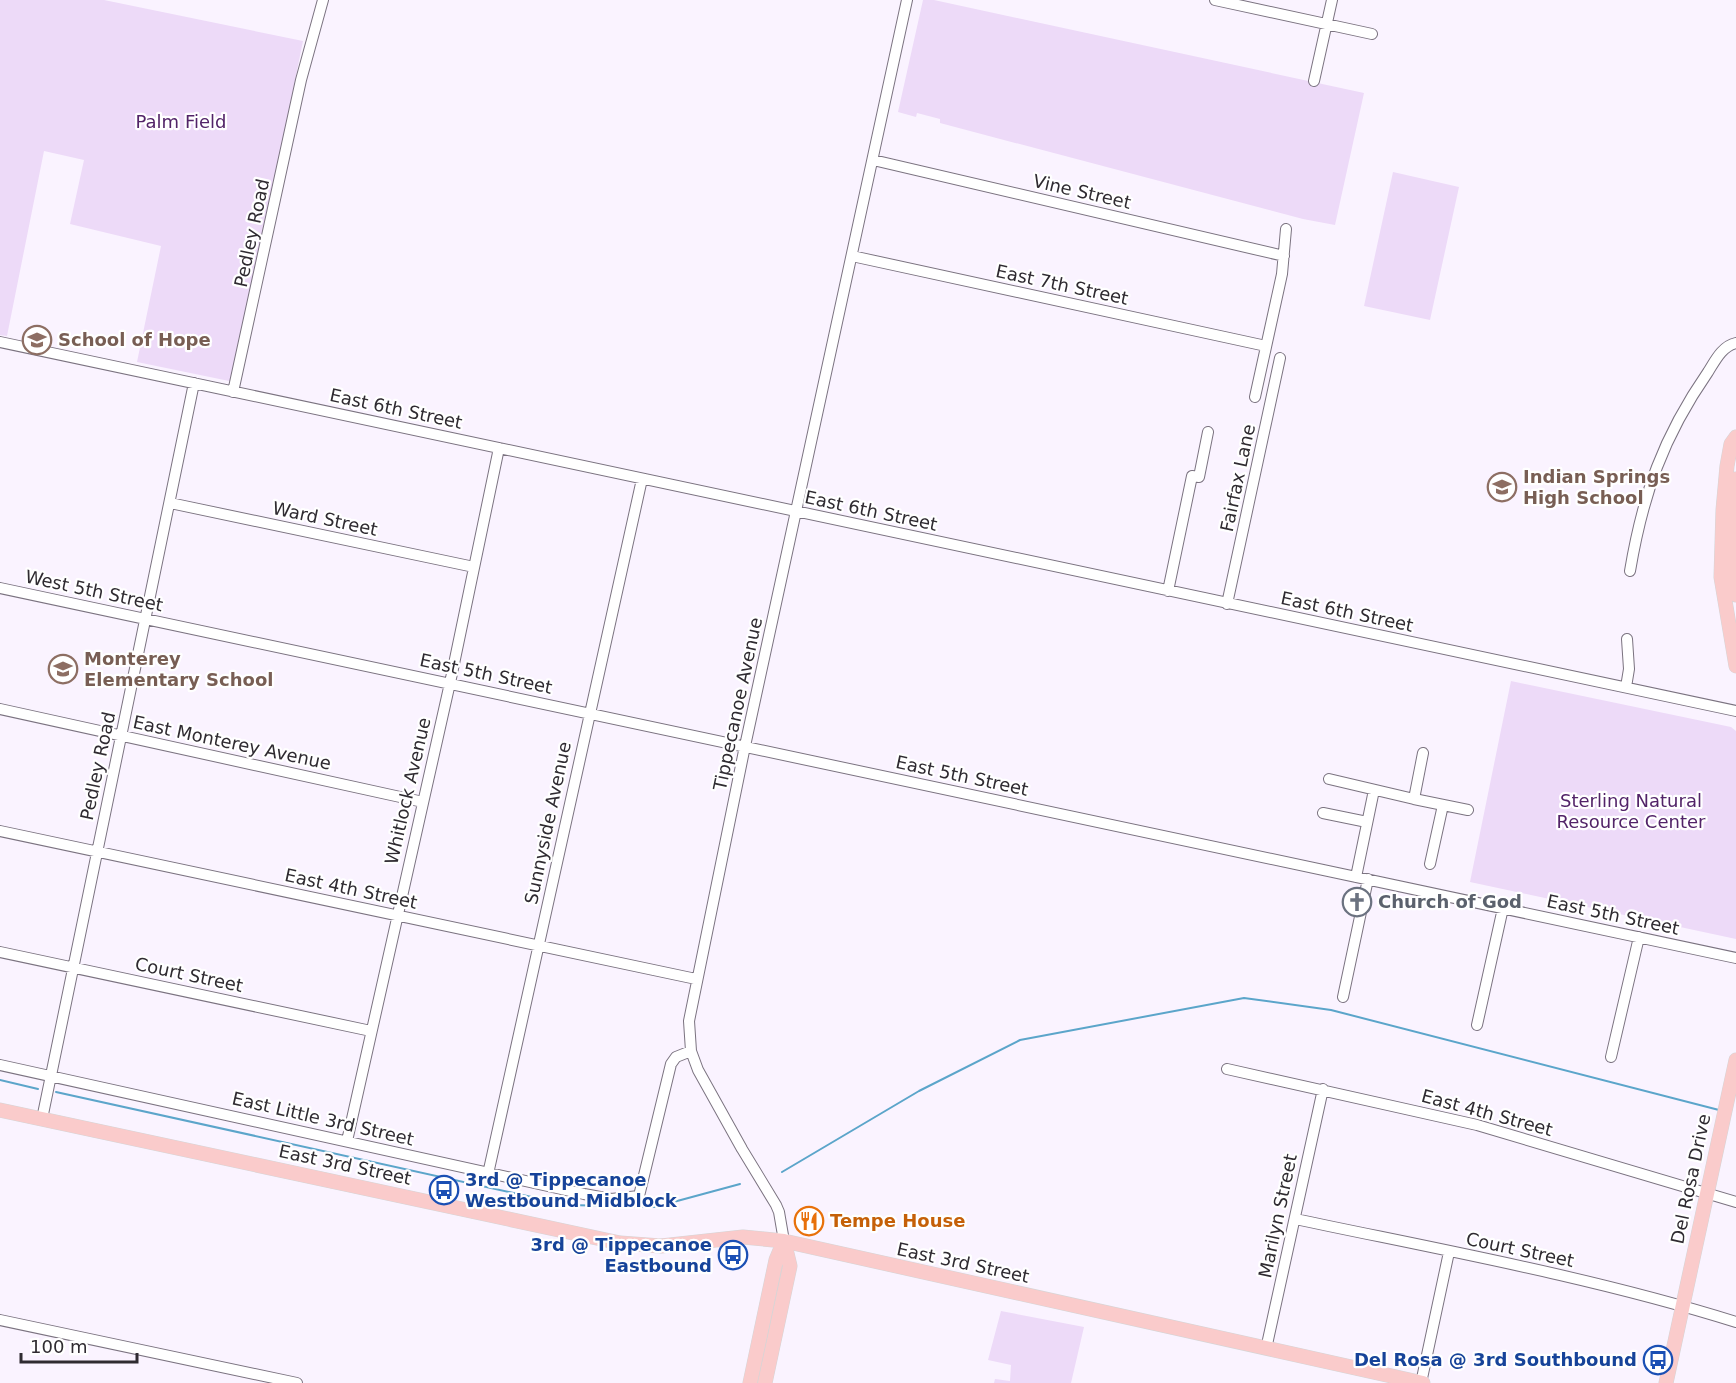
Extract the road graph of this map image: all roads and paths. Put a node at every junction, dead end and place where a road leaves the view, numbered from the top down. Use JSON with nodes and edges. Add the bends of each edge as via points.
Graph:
{"nodes":[{"id":1,"x":323,"y":0,"type":"edge"},
{"id":2,"x":908,"y":0,"type":"edge"},
{"id":3,"x":1215,"y":0,"type":"edge"},
{"id":4,"x":1332,"y":0,"type":"edge"},
{"id":5,"x":1327,"y":24,"type":"junction"},
{"id":6,"x":1372,"y":34,"type":"dead end"},
{"id":7,"x":1314,"y":81,"type":"dead end"},
{"id":8,"x":873,"y":160,"type":"junction"},
{"id":9,"x":1286,"y":229,"type":"dead end"},
{"id":10,"x":852,"y":256,"type":"junction"},
{"id":11,"x":1284,"y":256,"type":"junction"},
{"id":12,"x":0,"y":342,"type":"edge"},
{"id":13,"x":1736,"y":343,"type":"edge"},
{"id":14,"x":1266,"y":346,"type":"junction"},
{"id":15,"x":1280,"y":358,"type":"dead end"},
{"id":16,"x":194,"y":383,"type":"junction"},
{"id":17,"x":233,"y":392,"type":"junction"},
{"id":18,"x":1255,"y":397,"type":"dead end"},
{"id":19,"x":1208,"y":432,"type":"dead end"},
{"id":20,"x":1736,"y":437,"type":"edge"},
{"id":21,"x":499,"y":448,"type":"junction"},
{"id":22,"x":642,"y":479,"type":"junction"},
{"id":23,"x":1736,"y":479,"type":"edge"},
{"id":24,"x":170,"y":503,"type":"junction"},
{"id":25,"x":797,"y":512,"type":"junction"},
{"id":26,"x":474,"y":567,"type":"junction"},
{"id":27,"x":1630,"y":572,"type":"dead end"},
{"id":28,"x":0,"y":588,"type":"edge"},
{"id":29,"x":1168,"y":591,"type":"junction"},
{"id":30,"x":1736,"y":595,"type":"edge"},
{"id":31,"x":1227,"y":604,"type":"junction"},
{"id":32,"x":146,"y":619,"type":"junction"},
{"id":33,"x":180,"y":626,"type":"joint"},
{"id":34,"x":1627,"y":639,"type":"dead end"},
{"id":35,"x":1736,"y":666,"type":"edge"},
{"id":36,"x":450,"y":683,"type":"junction"},
{"id":37,"x":1626,"y":687,"type":"junction"},
{"id":38,"x":0,"y":710,"type":"edge"},
{"id":39,"x":1736,"y":711,"type":"edge"},
{"id":40,"x":589,"y":713,"type":"junction"},
{"id":41,"x":121,"y":736,"type":"junction"},
{"id":42,"x":745,"y":746,"type":"junction"},
{"id":43,"x":1423,"y":753,"type":"dead end"},
{"id":44,"x":1329,"y":779,"type":"dead end"},
{"id":45,"x":1374,"y":790,"type":"junction"},
{"id":46,"x":1414,"y":799,"type":"junction"},
{"id":47,"x":423,"y":802,"type":"junction"},
{"id":48,"x":1443,"y":805,"type":"junction"},
{"id":49,"x":1468,"y":810,"type":"dead end"},
{"id":50,"x":1323,"y":813,"type":"dead end"},
{"id":51,"x":1367,"y":822,"type":"junction"},
{"id":52,"x":0,"y":831,"type":"edge"},
{"id":53,"x":97,"y":851,"type":"junction"},
{"id":54,"x":1431,"y":864,"type":"dead end"},
{"id":55,"x":1356,"y":877,"type":"junction"},
{"id":56,"x":1368,"y":879,"type":"junction"},
{"id":57,"x":1503,"y":908,"type":"junction"},
{"id":58,"x":397,"y":916,"type":"junction"},
{"id":59,"x":1638,"y":937,"type":"junction"},
{"id":60,"x":538,"y":945,"type":"junction"},
{"id":61,"x":0,"y":952,"type":"edge"},
{"id":62,"x":1736,"y":958,"type":"edge"},
{"id":63,"x":72,"y":967,"type":"junction"},
{"id":64,"x":696,"y":979,"type":"junction"},
{"id":65,"x":1343,"y":998,"type":"dead end"},
{"id":66,"x":1477,"y":1025,"type":"dead end"},
{"id":67,"x":372,"y":1031,"type":"junction"},
{"id":68,"x":691,"y":1051,"type":"junction"},
{"id":69,"x":1611,"y":1057,"type":"dead end"},
{"id":70,"x":1736,"y":1060,"type":"edge"},
{"id":71,"x":0,"y":1065,"type":"edge"},
{"id":72,"x":1227,"y":1069,"type":"dead end"},
{"id":73,"x":51,"y":1076,"type":"junction"},
{"id":74,"x":1323,"y":1089,"type":"junction"},
{"id":75,"x":0,"y":1110,"type":"edge"},
{"id":76,"x":42,"y":1119,"type":"junction"},
{"id":77,"x":347,"y":1141,"type":"junction"},
{"id":78,"x":488,"y":1174,"type":"junction"},
{"id":79,"x":1706,"y":1192,"type":"junction"},
{"id":80,"x":1736,"y":1202,"type":"edge"},
{"id":81,"x":1294,"y":1219,"type":"junction"},
{"id":82,"x":784,"y":1241,"type":"junction"},
{"id":83,"x":1449,"y":1252,"type":"junction"},
{"id":84,"x":1683,"y":1305,"type":"junction"},
{"id":85,"x":0,"y":1320,"type":"edge"},
{"id":86,"x":1736,"y":1322,"type":"edge"},
{"id":87,"x":1266,"y":1349,"type":"junction"},
{"id":88,"x":297,"y":1383,"type":"edge"},
{"id":89,"x":750,"y":1383,"type":"edge"},
{"id":90,"x":765,"y":1383,"type":"edge"},
{"id":91,"x":1422,"y":1383,"type":"edge"},
{"id":92,"x":1666,"y":1383,"type":"edge"}],
"edges":[{"from":1,"to":17,"type":"street","name":"Pedley Road"},
{"from":2,"to":8,"type":"street","name":"Tippecanoe Avenue"},
{"from":3,"to":5,"type":"street"},
{"from":4,"to":5,"type":"street"},
{"from":5,"to":6,"type":"street"},
{"from":5,"to":7,"type":"street"},
{"from":8,"to":10,"type":"street","name":"Tippecanoe Avenue"},
{"from":8,"to":11,"type":"street","name":"Vine Street"},
{"from":9,"to":11,"type":"street"},
{"from":10,"to":14,"type":"street","name":"East 7th Street"},
{"from":10,"to":25,"type":"street","name":"Tippecanoe Avenue"},
{"from":11,"to":14,"type":"street"},
{"from":12,"to":16,"type":"street","name":"East 6th Street"},
{"from":13,"to":27,"type":"street","via":[[1716,359],[1666,443],[1645,496]]},
{"from":14,"to":18,"type":"street"},
{"from":15,"to":31,"type":"street","name":"Fairfax Lane"},
{"from":16,"to":17,"type":"street","name":"East 6th Street"},
{"from":16,"to":24,"type":"street","name":"Pedley Road"},
{"from":17,"to":21,"type":"street","name":"East 6th Street"},
{"from":19,"to":29,"type":"street","via":[[1199,477],[1192,476]]},
{"from":20,"to":35,"type":"main road","via":[[1727,466],[1721,568]]},
{"from":21,"to":22,"type":"street","name":"East 6th Street"},
{"from":21,"to":26,"type":"street","name":"Whitlock Avenue"},
{"from":22,"to":25,"type":"street","name":"East 6th Street"},
{"from":22,"to":40,"type":"street","name":"Sunnyside Avenue"},
{"from":23,"to":30,"type":"main road","via":[[1732,540]]},
{"from":24,"to":26,"type":"street","name":"Ward Street"},
{"from":24,"to":32,"type":"street","name":"Pedley Road"},
{"from":25,"to":29,"type":"street","name":"East 6th Street"},
{"from":25,"to":42,"type":"street","name":"Tippecanoe Avenue"},
{"from":26,"to":36,"type":"street","name":"Whitlock Avenue"},
{"from":28,"to":32,"type":"street","name":"West 5th Street"},
{"from":29,"to":31,"type":"street","name":"East 6th Street"},
{"from":31,"to":37,"type":"street","name":"East 6th Street"},
{"from":32,"to":33,"type":"street","name":"West 5th Street"},
{"from":32,"to":41,"type":"street","name":"Pedley Road"},
{"from":33,"to":36,"type":"street","name":"East 5th Street"},
{"from":34,"to":37,"type":"street"},
{"from":36,"to":40,"type":"street","name":"East 5th Street"},
{"from":36,"to":47,"type":"street","name":"Whitlock Avenue"},
{"from":37,"to":39,"type":"street","name":"East 6th Street"},
{"from":38,"to":41,"type":"street","name":"East Monterey Avenue"},
{"from":40,"to":42,"type":"street","name":"East 5th Street"},
{"from":40,"to":60,"type":"street","name":"Sunnyside Avenue"},
{"from":41,"to":47,"type":"street","name":"East Monterey Avenue"},
{"from":41,"to":53,"type":"street","name":"Pedley Road"},
{"from":42,"to":55,"type":"street","name":"East 5th Street"},
{"from":42,"to":64,"type":"street","name":"Tippecanoe Avenue"},
{"from":43,"to":46,"type":"street"},
{"from":44,"to":45,"type":"street"},
{"from":45,"to":46,"type":"street"},
{"from":45,"to":51,"type":"street"},
{"from":46,"to":48,"type":"street"},
{"from":47,"to":58,"type":"street","name":"Whitlock Avenue"},
{"from":48,"to":49,"type":"street"},
{"from":48,"to":54,"type":"street"},
{"from":50,"to":51,"type":"street"},
{"from":51,"to":55,"type":"street"},
{"from":52,"to":53,"type":"street","name":"East 4th Street"},
{"from":53,"to":58,"type":"street","name":"East 4th Street"},
{"from":53,"to":63,"type":"street","name":"Pedley Road"},
{"from":55,"to":56,"type":"street","name":"East 5th Street"},
{"from":56,"to":57,"type":"street","name":"East 5th Street"},
{"from":56,"to":65,"type":"street"},
{"from":57,"to":59,"type":"street","name":"East 5th Street"},
{"from":57,"to":66,"type":"street"},
{"from":58,"to":60,"type":"street","name":"East 4th Street"},
{"from":58,"to":67,"type":"street","name":"Whitlock Avenue"},
{"from":59,"to":62,"type":"street","name":"East 5th Street"},
{"from":59,"to":69,"type":"street"},
{"from":60,"to":64,"type":"street","name":"East 4th Street"},
{"from":60,"to":78,"type":"street","name":"Sunnyside Avenue"},
{"from":61,"to":63,"type":"street","name":"Court Street"},
{"from":63,"to":67,"type":"street","name":"Court Street"},
{"from":63,"to":73,"type":"street","name":"Pedley Road"},
{"from":64,"to":68,"type":"street","name":"Tippecanoe Avenue","via":[[689,1021]]},
{"from":67,"to":77,"type":"street","name":"Whitlock Avenue"},
{"from":68,"to":78,"type":"street","name":"East Little 3rd Street","via":[[676,1057],[671,1064],[639,1196],[610,1199]]},
{"from":68,"to":82,"type":"street","name":"Tippecanoe Avenue","via":[[698,1070],[776,1205]]},
{"from":70,"to":79,"type":"main road","name":"Del Rosa Drive"},
{"from":71,"to":73,"type":"street","name":"East Little 3rd Street"},
{"from":72,"to":74,"type":"street","name":"East 4th Street"},
{"from":73,"to":76,"type":"street","name":"Pedley Road"},
{"from":73,"to":77,"type":"street","name":"East Little 3rd Street"},
{"from":74,"to":79,"type":"street","name":"East 4th Street","via":[[1477,1125]]},
{"from":74,"to":81,"type":"street","name":"Marilyn Street"},
{"from":75,"to":76,"type":"main road","name":"East 3rd Street"},
{"from":76,"to":82,"type":"main road","name":"East 3rd Street","via":[[620,1243],[662,1246],[743,1237]]},
{"from":77,"to":78,"type":"street","name":"East Little 3rd Street"},
{"from":79,"to":80,"type":"street","name":"East 4th Street"},
{"from":79,"to":84,"type":"main road","name":"Del Rosa Drive"},
{"from":81,"to":83,"type":"street","name":"Court Street"},
{"from":81,"to":87,"type":"street","name":"Marilyn Street"},
{"from":82,"to":87,"type":"main road","name":"East 3rd Street"},
{"from":82,"to":89,"type":"main road","via":[[776,1260]]},
{"from":82,"to":90,"type":"main road","via":[[790,1266]]},
{"from":83,"to":84,"type":"street","name":"Court Street"},
{"from":83,"to":91,"type":"street"},
{"from":84,"to":86,"type":"street","name":"Court Street"},
{"from":84,"to":92,"type":"main road","name":"Del Rosa Drive"},
{"from":85,"to":88,"type":"street"},
{"from":87,"to":91,"type":"main road","name":"East 3rd Street"}]}
